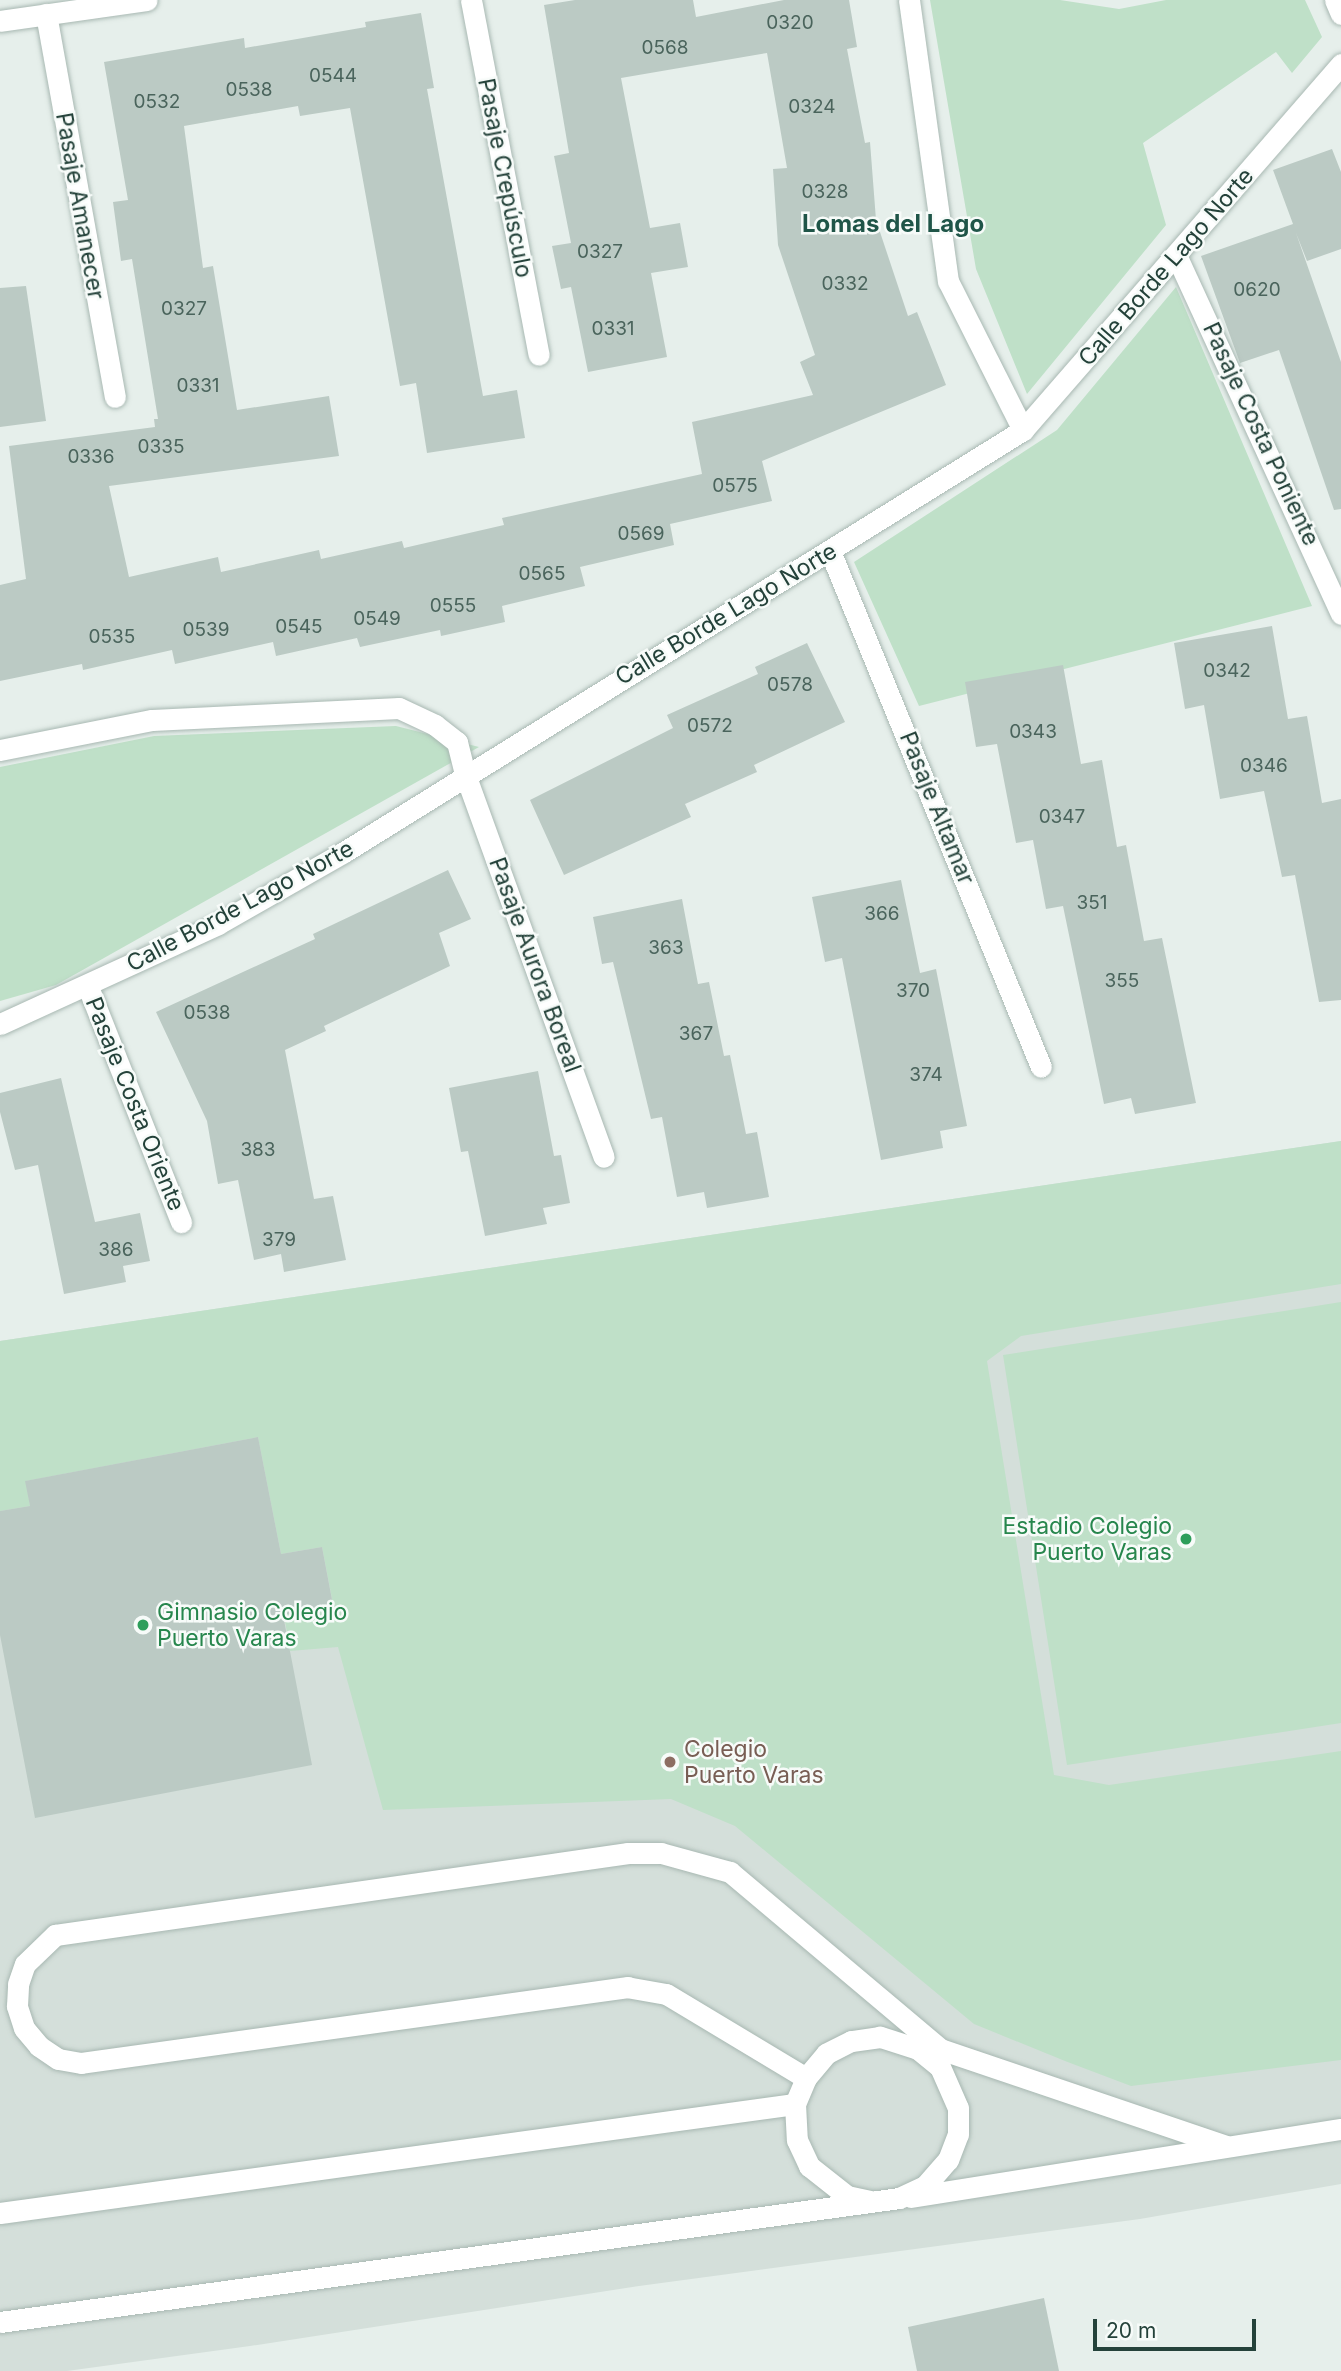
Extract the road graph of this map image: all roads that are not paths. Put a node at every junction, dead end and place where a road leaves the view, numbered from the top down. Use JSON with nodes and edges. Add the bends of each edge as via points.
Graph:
{"nodes":[{"id":1,"x":147,"y":0,"type":"edge"},
{"id":2,"x":471,"y":0,"type":"edge"},
{"id":3,"x":909,"y":0,"type":"edge"},
{"id":4,"x":1335,"y":0,"type":"edge"},
{"id":5,"x":46,"y":14,"type":"junction"},
{"id":6,"x":1341,"y":14,"type":"edge"},
{"id":7,"x":0,"y":21,"type":"edge"},
{"id":8,"x":1341,"y":64,"type":"edge"},
{"id":9,"x":1176,"y":255,"type":"junction"},
{"id":10,"x":539,"y":355,"type":"dead end"},
{"id":11,"x":115,"y":397,"type":"dead end"},
{"id":12,"x":1023,"y":430,"type":"junction"},
{"id":13,"x":830,"y":551,"type":"junction"},
{"id":14,"x":1341,"y":614,"type":"edge"},
{"id":15,"x":0,"y":750,"type":"edge"},
{"id":16,"x":465,"y":774,"type":"junction"},
{"id":17,"x":88,"y":987,"type":"junction"},
{"id":18,"x":0,"y":1024,"type":"edge"},
{"id":19,"x":1041,"y":1067,"type":"dead end"},
{"id":20,"x":604,"y":1157,"type":"dead end"},
{"id":21,"x":181,"y":1222,"type":"dead end"},
{"id":22,"x":918,"y":2049,"type":"junction"},
{"id":23,"x":940,"y":2049,"type":"junction"},
{"id":24,"x":806,"y":2078,"type":"junction"},
{"id":25,"x":795,"y":2104,"type":"junction"},
{"id":26,"x":1341,"y":2129,"type":"edge"},
{"id":27,"x":1226,"y":2146,"type":"junction"},
{"id":28,"x":899,"y":2198,"type":"junction"},
{"id":29,"x":871,"y":2201,"type":"junction"},
{"id":30,"x":0,"y":2213,"type":"edge"},
{"id":31,"x":0,"y":2322,"type":"edge"}],
"edges":[{"from":1,"to":5,"type":"street"},
{"from":2,"to":10,"type":"street","name":"Pasaje Crepúsculo"},
{"from":3,"to":12,"type":"street","via":[[948,281]]},
{"from":4,"to":6,"type":"street"},
{"from":5,"to":7,"type":"street"},
{"from":5,"to":11,"type":"street","name":"Pasaje Amanecer"},
{"from":8,"to":9,"type":"street","name":"Calle Borde Lago Norte"},
{"from":9,"to":12,"type":"street","name":"Calle Borde Lago Norte"},
{"from":9,"to":14,"type":"street","name":"Pasaje Costa Poniente"},
{"from":12,"to":13,"type":"street","name":"Calle Borde Lago Norte"},
{"from":13,"to":16,"type":"street","name":"Calle Borde Lago Norte"},
{"from":13,"to":19,"type":"street","name":"Pasaje Altamar"},
{"from":15,"to":16,"type":"street","name":"Pasaje Aurora Boreal","via":[[152,720],[399,708],[435,725],[457,742]]},
{"from":16,"to":17,"type":"street","name":"Calle Borde Lago Norte","via":[[344,852],[218,924]]},
{"from":16,"to":20,"type":"street","name":"Pasaje Aurora Boreal"},
{"from":17,"to":18,"type":"street","name":"Calle Borde Lago Norte"},
{"from":17,"to":21,"type":"street","name":"Pasaje Costa Oriente"},
{"from":22,"to":23,"type":"street"},
{"from":22,"to":24,"type":"street","via":[[880,2037],[851,2041],[826,2054]]},
{"from":22,"to":28,"type":"street","via":[[949,2081],[958,2108],[958,2134],[948,2160],[925,2186]]},
{"from":23,"to":24,"type":"street","via":[[730,1872],[661,1853],[628,1853],[55,1935],[38,1947],[18,1984],[24,2028],[38,2046],[58,2059],[81,2063],[628,1987],[666,1994]]},
{"from":23,"to":27,"type":"street"},
{"from":24,"to":25,"type":"street"},
{"from":25,"to":29,"type":"street","via":[[797,2140],[809,2166],[847,2196]]},
{"from":25,"to":30,"type":"street"},
{"from":26,"to":27,"type":"street"},
{"from":27,"to":28,"type":"street"},
{"from":28,"to":29,"type":"street"},
{"from":29,"to":31,"type":"street"}]}
